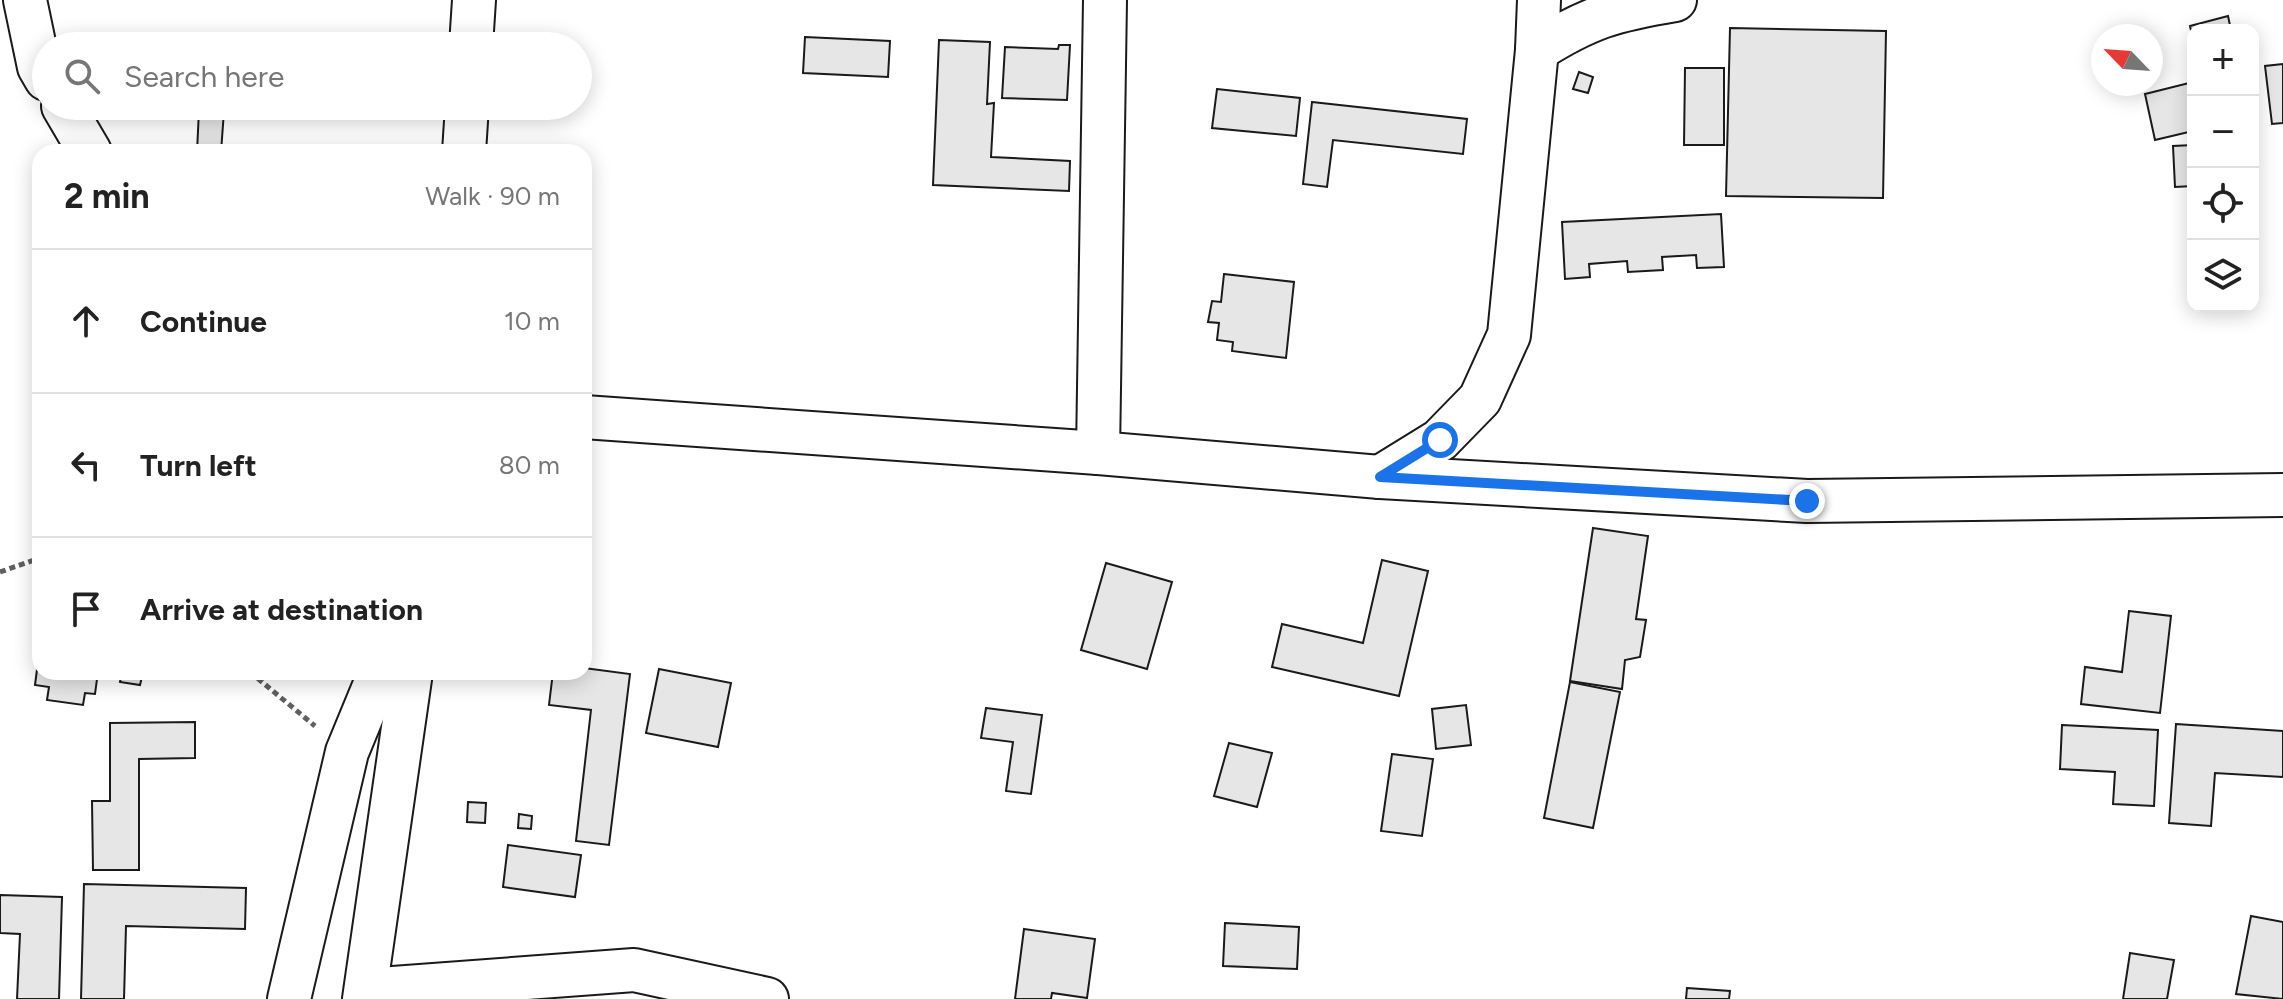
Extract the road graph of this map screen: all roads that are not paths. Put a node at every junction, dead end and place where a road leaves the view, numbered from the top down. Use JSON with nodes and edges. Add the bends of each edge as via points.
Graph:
{"nodes":[{"id":1,"x":10,"y":0,"type":"edge"},
{"id":2,"x":25,"y":0,"type":"edge"},
{"id":3,"x":474,"y":0,"type":"edge"},
{"id":4,"x":1105,"y":0,"type":"edge"},
{"id":5,"x":1539,"y":0,"type":"edge"},
{"id":6,"x":1675,"y":0,"type":"edge"},
{"id":7,"x":0,"y":16,"type":"edge"},
{"id":8,"x":472,"y":32,"type":"edge"},
{"id":9,"x":32,"y":34,"type":"edge"},
{"id":10,"x":1537,"y":50,"type":"junction"},
{"id":11,"x":71,"y":120,"type":"edge"},
{"id":12,"x":466,"y":120,"type":"edge"},
{"id":13,"x":85,"y":144,"type":"edge"},
{"id":14,"x":465,"y":144,"type":"edge"},
{"id":15,"x":592,"y":418,"type":"edge"},
{"id":16,"x":1098,"y":453,"type":"junction"},
{"id":17,"x":1380,"y":477,"type":"junction"},
{"id":18,"x":2283,"y":495,"type":"edge"},
{"id":19,"x":377,"y":680,"type":"edge"},
{"id":20,"x":410,"y":680,"type":"edge"},
{"id":21,"x":365,"y":994,"type":"edge"},
{"id":22,"x":289,"y":999,"type":"edge"},
{"id":23,"x":767,"y":999,"type":"edge"}],
"edges":[{"from":1,"to":7,"type":"street"},
{"from":2,"to":9,"type":"street"},
{"from":3,"to":8,"type":"street"},
{"from":4,"to":16,"type":"street"},
{"from":5,"to":10,"type":"street"},
{"from":6,"to":10,"type":"street","via":[[1614,10]]},
{"from":10,"to":17,"type":"street","via":[[1509,335],[1480,399],[1440,440]]},
{"from":11,"to":13,"type":"street"},
{"from":12,"to":14,"type":"street"},
{"from":15,"to":16,"type":"street"},
{"from":16,"to":17,"type":"street"},
{"from":17,"to":18,"type":"street","via":[[1807,501]]},
{"from":19,"to":22,"type":"street","via":[[347,752]]},
{"from":20,"to":21,"type":"street"},
{"from":21,"to":23,"type":"street","via":[[634,970]]}]}
